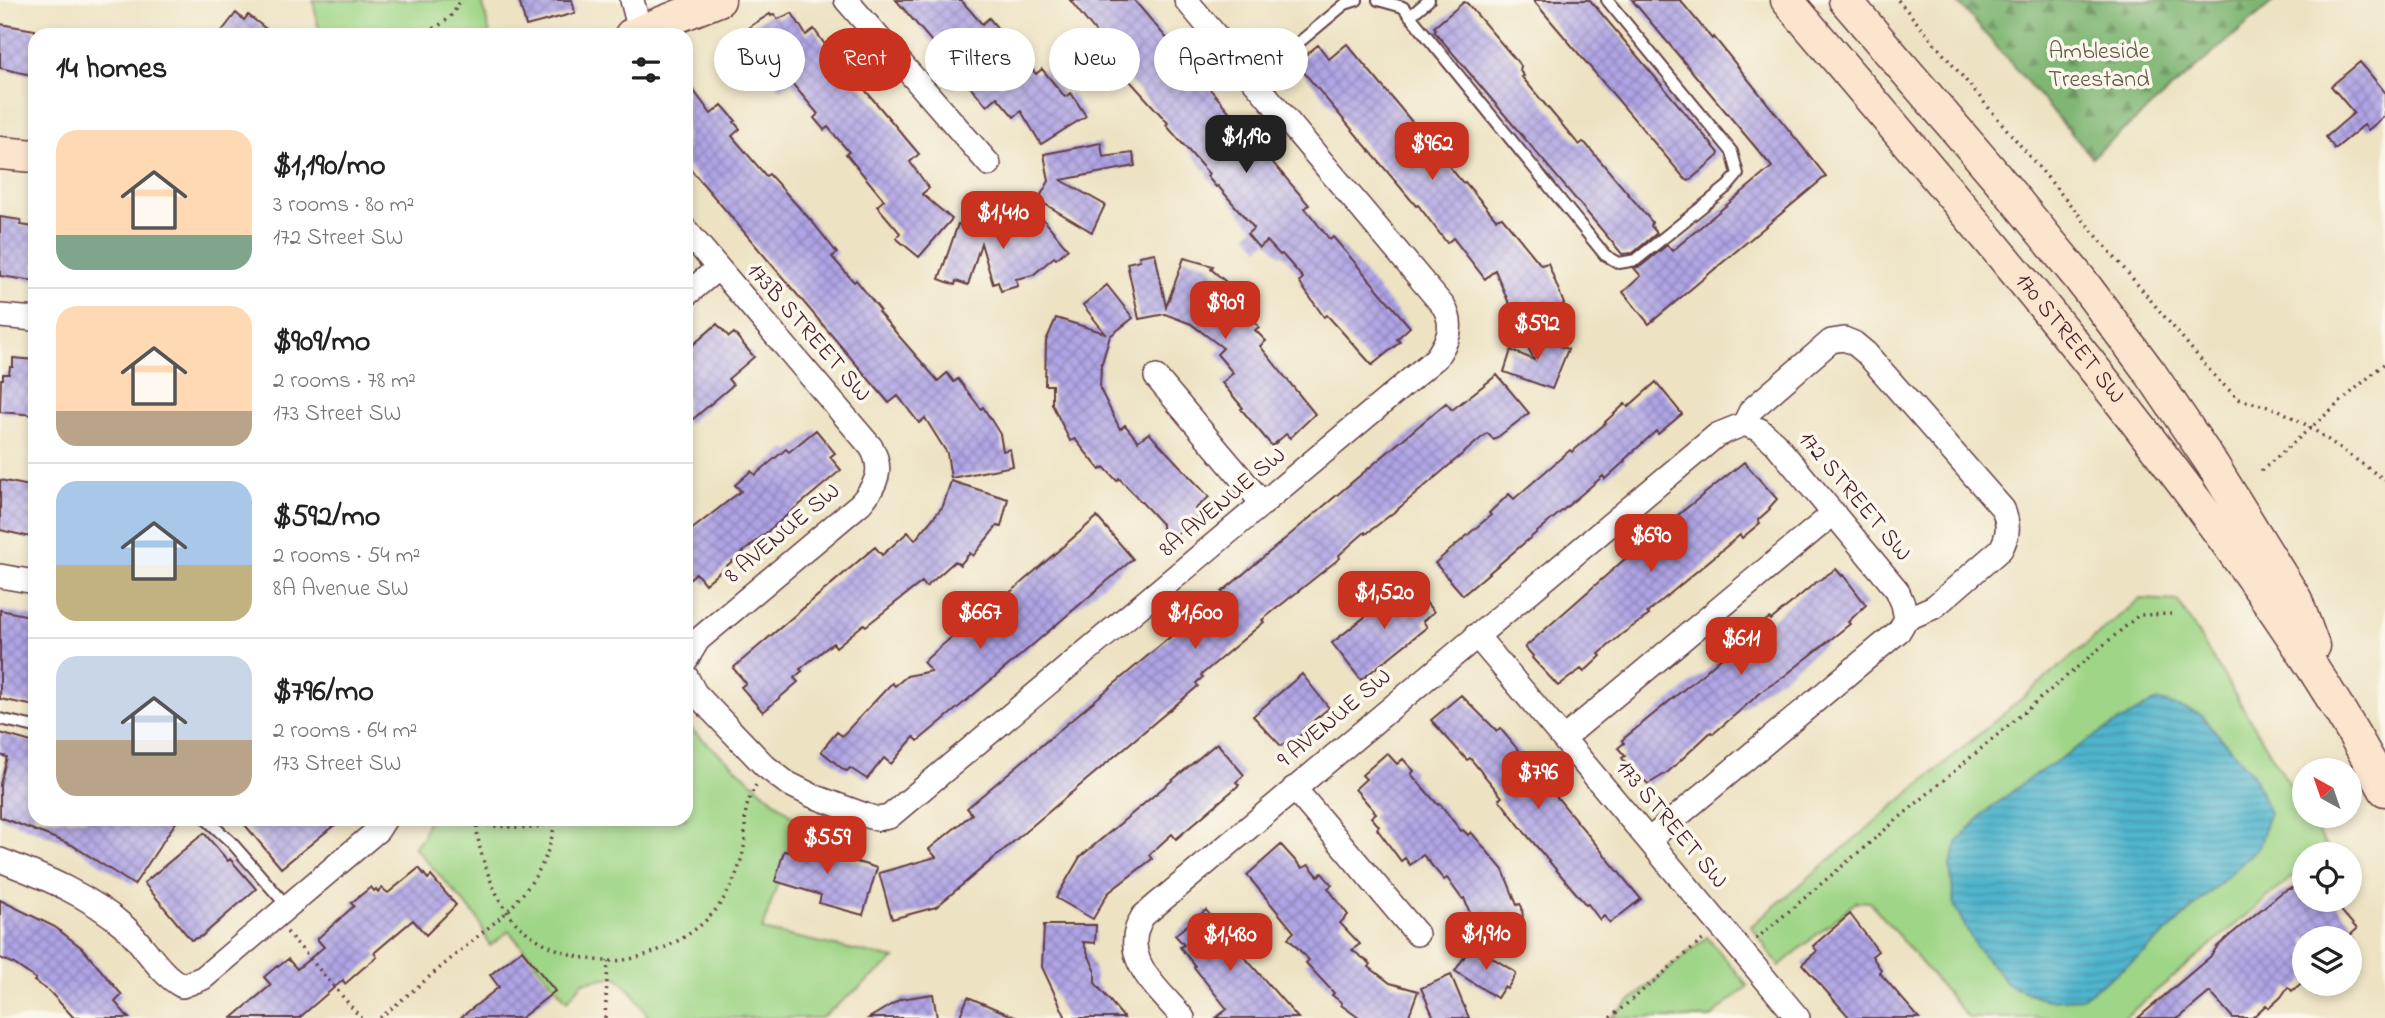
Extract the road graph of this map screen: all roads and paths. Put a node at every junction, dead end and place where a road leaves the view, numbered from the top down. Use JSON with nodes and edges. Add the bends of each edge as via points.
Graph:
{"nodes":[{"id":1,"x":459,"y":0,"type":"edge"},
{"id":2,"x":632,"y":0,"type":"edge"},
{"id":3,"x":719,"y":0,"type":"edge"},
{"id":4,"x":846,"y":0,"type":"edge"},
{"id":5,"x":1186,"y":0,"type":"edge"},
{"id":6,"x":1357,"y":0,"type":"edge"},
{"id":7,"x":1378,"y":0,"type":"edge"},
{"id":8,"x":1429,"y":0,"type":"edge"},
{"id":9,"x":1607,"y":0,"type":"edge"},
{"id":10,"x":1787,"y":0,"type":"edge"},
{"id":11,"x":1845,"y":0,"type":"edge"},
{"id":12,"x":1898,"y":0,"type":"edge"},
{"id":13,"x":1410,"y":16,"type":"junction"},
{"id":14,"x":434,"y":28,"type":"edge"},
{"id":15,"x":635,"y":28,"type":"edge"},
{"id":16,"x":649,"y":28,"type":"edge"},
{"id":17,"x":1210,"y":28,"type":"edge"},
{"id":18,"x":1308,"y":35,"type":"edge"},
{"id":19,"x":1263,"y":91,"type":"edge"},
{"id":20,"x":0,"y":153,"type":"edge"},
{"id":21,"x":28,"y":155,"type":"edge"},
{"id":22,"x":989,"y":164,"type":"dead end"},
{"id":23,"x":693,"y":238,"type":"edge"},
{"id":24,"x":718,"y":268,"type":"junction"},
{"id":25,"x":693,"y":289,"type":"edge"},
{"id":26,"x":0,"y":316,"type":"edge"},
{"id":27,"x":28,"y":318,"type":"edge"},
{"id":28,"x":2385,"y":363,"type":"edge"},
{"id":29,"x":1156,"y":377,"type":"dead end"},
{"id":30,"x":1744,"y":424,"type":"junction"},
{"id":31,"x":2310,"y":427,"type":"junction"},
{"id":32,"x":2261,"y":471,"type":"dead end"},
{"id":33,"x":879,"y":474,"type":"joint"},
{"id":34,"x":2385,"y":480,"type":"edge"},
{"id":35,"x":1263,"y":504,"type":"junction"},
{"id":36,"x":1834,"y":513,"type":"junction"},
{"id":37,"x":0,"y":576,"type":"edge"},
{"id":38,"x":28,"y":581,"type":"edge"},
{"id":39,"x":2171,"y":614,"type":"dead end"},
{"id":40,"x":1906,"y":619,"type":"junction"},
{"id":41,"x":1476,"y":635,"type":"junction"},
{"id":42,"x":693,"y":648,"type":"edge"},
{"id":43,"x":693,"y":689,"type":"edge"},
{"id":44,"x":2330,"y":694,"type":"junction"},
{"id":45,"x":0,"y":719,"type":"edge"},
{"id":46,"x":28,"y":725,"type":"edge"},
{"id":47,"x":1564,"y":738,"type":"junction"},
{"id":48,"x":765,"y":766,"type":"junction"},
{"id":49,"x":1294,"y":788,"type":"junction"},
{"id":50,"x":2385,"y":790,"type":"edge"},
{"id":51,"x":214,"y":826,"type":"edge"},
{"id":52,"x":378,"y":826,"type":"edge"},
{"id":53,"x":477,"y":826,"type":"edge"},
{"id":54,"x":490,"y":826,"type":"edge"},
{"id":55,"x":538,"y":826,"type":"edge"},
{"id":56,"x":554,"y":826,"type":"edge"},
{"id":57,"x":1649,"y":840,"type":"junction"},
{"id":58,"x":0,"y":860,"type":"edge"},
{"id":59,"x":281,"y":912,"type":"junction"},
{"id":60,"x":507,"y":912,"type":"junction"},
{"id":61,"x":1417,"y":934,"type":"dead end"},
{"id":62,"x":1707,"y":937,"type":"dead end"},
{"id":63,"x":1754,"y":940,"type":"dead end"},
{"id":64,"x":608,"y":961,"type":"junction"},
{"id":65,"x":361,"y":1018,"type":"edge"},
{"id":66,"x":380,"y":1018,"type":"edge"},
{"id":67,"x":605,"y":1018,"type":"edge"},
{"id":68,"x":1182,"y":1018,"type":"edge"},
{"id":69,"x":1610,"y":1018,"type":"edge"},
{"id":70,"x":1798,"y":1018,"type":"edge"}],
"edges":[{"from":1,"to":14,"type":"path","via":[[453,15]]},
{"from":2,"to":15,"type":"street"},
{"from":3,"to":16,"type":"main road"},
{"from":4,"to":22,"type":"street"},
{"from":5,"to":17,"type":"street"},
{"from":6,"to":18,"type":"lane","via":[[1345,4]]},
{"from":7,"to":13,"type":"lane","via":[[1403,7]]},
{"from":8,"to":13,"type":"lane"},
{"from":9,"to":13,"type":"lane","via":[[1732,152],[1738,174],[1636,260],[1619,263],[1605,255]]},
{"from":10,"to":44,"type":"main road","name":"170 STREET SW","via":[[2118,397],[2234,552]]},
{"from":11,"to":44,"type":"main road","name":"170 STREET SW","via":[[1996,176],[2156,381],[2296,600]]},
{"from":12,"to":31,"type":"path","via":[[2217,379],[2239,399],[2279,410]]},
{"from":19,"to":35,"type":"street","name":"8A AVENUE SW","via":[[1444,307],[1451,328],[1436,358]]},
{"from":20,"to":21,"type":"main road"},
{"from":23,"to":24,"type":"street","name":"173B STREET SW"},
{"from":24,"to":25,"type":"street"},
{"from":24,"to":33,"type":"street","name":"173B STREET SW","via":[[871,447]]},
{"from":26,"to":27,"type":"street"},
{"from":28,"to":31,"type":"path"},
{"from":29,"to":35,"type":"street"},
{"from":30,"to":36,"type":"street","name":"172 STREET SW","via":[[1775,443]]},
{"from":30,"to":40,"type":"street","via":[[1751,410],[1817,352],[1844,339],[1866,353],[2003,509],[2008,523],[2001,549],[1934,607]]},
{"from":30,"to":41,"type":"street","name":"9 AVENUE SW","via":[[1717,435]]},
{"from":31,"to":32,"type":"path"},
{"from":31,"to":34,"type":"path"},
{"from":33,"to":42,"type":"street","name":"8 AVENUE SW","via":[[861,503]]},
{"from":35,"to":48,"type":"street","name":"8A AVENUE SW","via":[[888,817],[877,819],[813,796]]},
{"from":36,"to":40,"type":"street","name":"172 STREET SW","via":[[1897,590]]},
{"from":36,"to":47,"type":"street"},
{"from":37,"to":38,"type":"street"},
{"from":39,"to":63,"type":"path","via":[[2139,615]]},
{"from":40,"to":57,"type":"street","via":[[1899,631]]},
{"from":41,"to":47,"type":"street","name":"173 STREET SW"},
{"from":41,"to":49,"type":"street","name":"9 AVENUE SW"},
{"from":43,"to":48,"type":"street"},
{"from":44,"to":50,"type":"main road","name":"170 STREET SW"},
{"from":45,"to":46,"type":"lane"},
{"from":47,"to":57,"type":"street","name":"173 STREET SW"},
{"from":48,"to":64,"type":"path","via":[[746,808],[740,865],[712,915],[666,947]]},
{"from":49,"to":61,"type":"street"},
{"from":49,"to":68,"type":"street","name":"9 AVENUE SW","via":[[1138,924],[1133,947],[1142,968]]},
{"from":51,"to":59,"type":"lane","via":[[232,843]]},
{"from":52,"to":59,"type":"street"},
{"from":53,"to":60,"type":"path","via":[[483,861]]},
{"from":54,"to":55,"type":"path"},
{"from":56,"to":60,"type":"path","via":[[543,866]]},
{"from":57,"to":70,"type":"street","name":"173 STREET SW"},
{"from":58,"to":59,"type":"street","via":[[82,896],[124,926],[165,974],[182,986],[203,978]]},
{"from":59,"to":65,"type":"path"},
{"from":60,"to":64,"type":"path","via":[[518,925],[551,946]]},
{"from":60,"to":66,"type":"path"},
{"from":62,"to":69,"type":"path"},
{"from":64,"to":67,"type":"path"}]}
